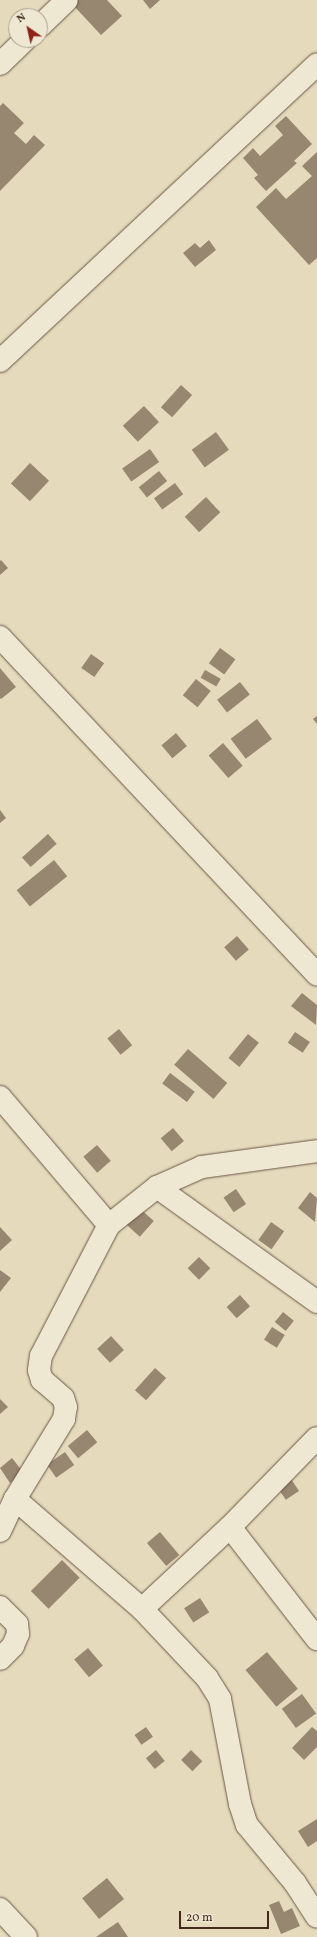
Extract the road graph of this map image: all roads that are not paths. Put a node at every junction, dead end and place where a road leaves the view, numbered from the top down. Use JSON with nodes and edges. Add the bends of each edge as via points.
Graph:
{"nodes":[{"id":1,"x":67,"y":0,"type":"edge"},
{"id":2,"x":48,"y":18,"type":"edge"},
{"id":3,"x":17,"y":48,"type":"edge"},
{"id":4,"x":0,"y":64,"type":"edge"},
{"id":5,"x":317,"y":64,"type":"edge"},
{"id":6,"x":0,"y":361,"type":"edge"},
{"id":7,"x":5,"y":651,"type":"edge"},
{"id":8,"x":317,"y":974,"type":"edge"},
{"id":9,"x":0,"y":1097,"type":"edge"},
{"id":10,"x":317,"y":1152,"type":"edge"},
{"id":11,"x":157,"y":1187,"type":"junction"},
{"id":12,"x":110,"y":1225,"type":"junction"},
{"id":13,"x":317,"y":1302,"type":"edge"},
{"id":14,"x":317,"y":1438,"type":"edge"},
{"id":15,"x":15,"y":1499,"type":"junction"},
{"id":16,"x":230,"y":1527,"type":"junction"},
{"id":17,"x":0,"y":1531,"type":"edge"},
{"id":18,"x":0,"y":1607,"type":"edge"},
{"id":19,"x":142,"y":1609,"type":"junction"},
{"id":20,"x":317,"y":1639,"type":"edge"},
{"id":21,"x":0,"y":1659,"type":"edge"},
{"id":22,"x":0,"y":1909,"type":"edge"},
{"id":23,"x":317,"y":1917,"type":"edge"},
{"id":24,"x":26,"y":1937,"type":"edge"}],
"edges":[{"from":1,"to":2,"type":"street"},
{"from":3,"to":4,"type":"street"},
{"from":5,"to":6,"type":"street"},
{"from":7,"to":8,"type":"street"},
{"from":9,"to":12,"type":"street"},
{"from":10,"to":11,"type":"street","via":[[202,1167]]},
{"from":11,"to":12,"type":"street"},
{"from":11,"to":13,"type":"street"},
{"from":12,"to":15,"type":"street","via":[[41,1356],[39,1370],[42,1380],[63,1398],[66,1407],[64,1419]]},
{"from":14,"to":16,"type":"street"},
{"from":15,"to":17,"type":"street"},
{"from":15,"to":19,"type":"street"},
{"from":16,"to":19,"type":"street"},
{"from":16,"to":20,"type":"street"},
{"from":18,"to":21,"type":"street","via":[[17,1624],[18,1634],[13,1646]]},
{"from":19,"to":23,"type":"street","via":[[207,1678],[220,1699],[240,1804],[247,1825],[295,1883]]},
{"from":22,"to":24,"type":"street"}]}
